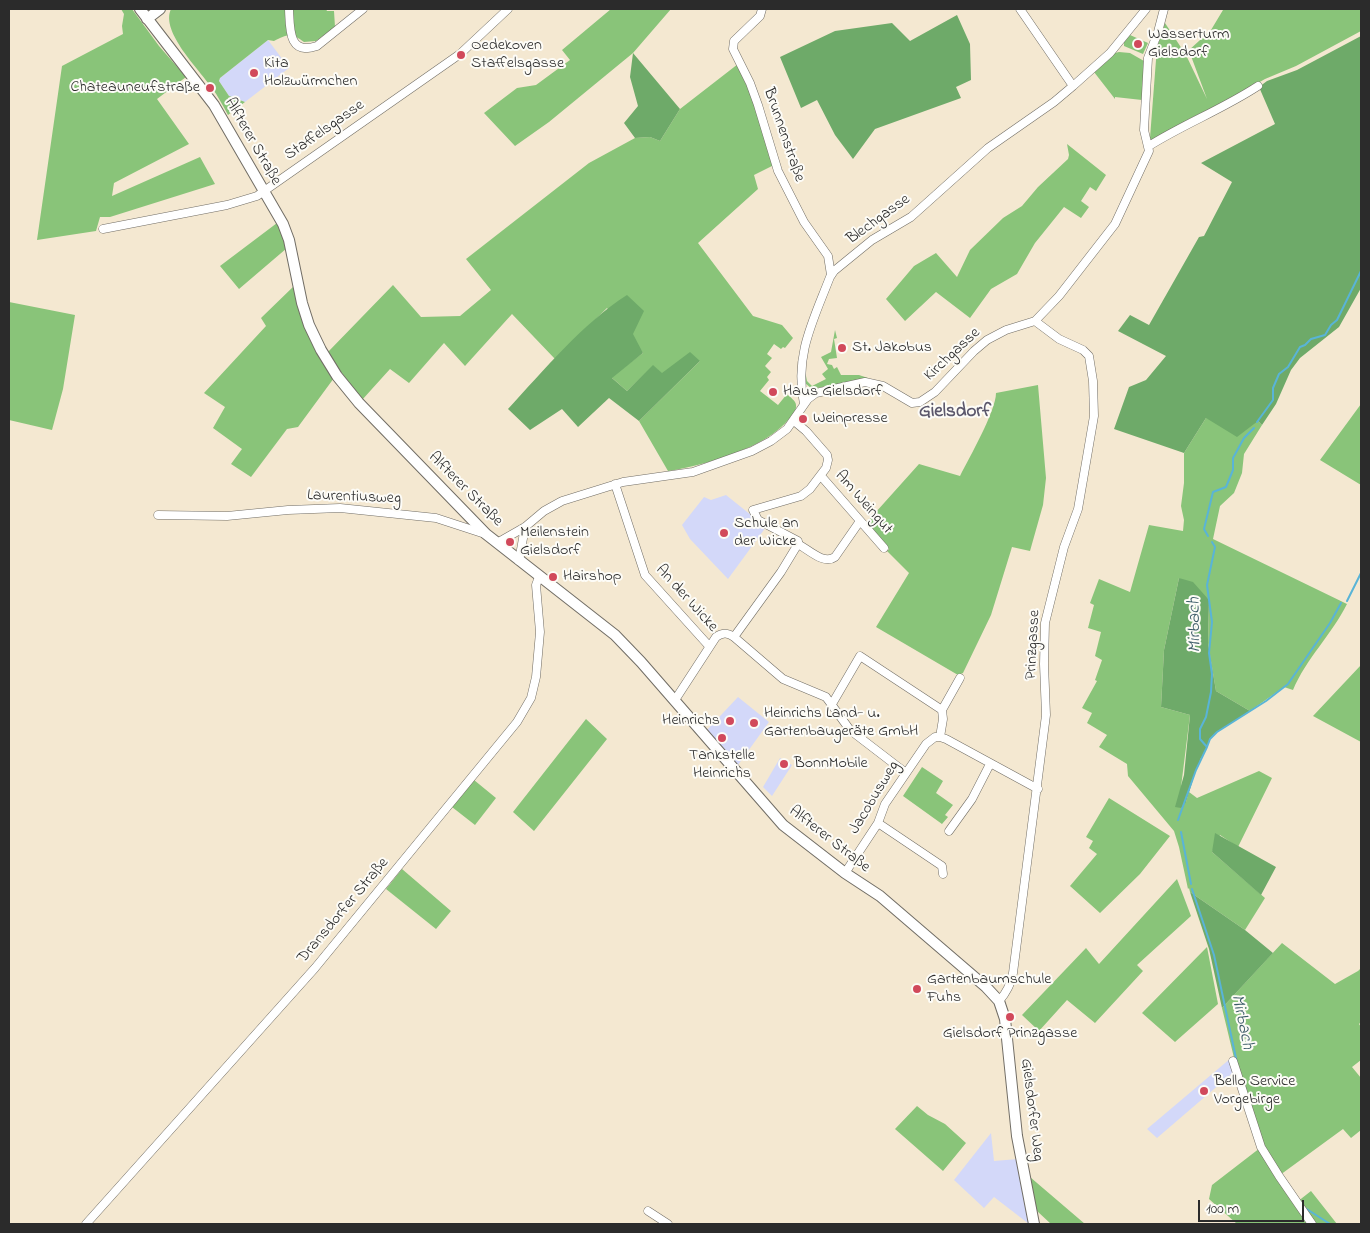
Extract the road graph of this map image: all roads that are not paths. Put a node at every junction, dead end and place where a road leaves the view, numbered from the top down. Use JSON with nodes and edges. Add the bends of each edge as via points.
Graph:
{"nodes":[{"id":1,"x":160,"y":9,"type":"edge"},
{"id":2,"x":289,"y":9,"type":"edge"},
{"id":3,"x":362,"y":9,"type":"edge"},
{"id":4,"x":508,"y":9,"type":"edge"},
{"id":5,"x":762,"y":9,"type":"edge"},
{"id":6,"x":1020,"y":9,"type":"edge"},
{"id":7,"x":1146,"y":9,"type":"edge"},
{"id":8,"x":1164,"y":9,"type":"edge"},
{"id":9,"x":143,"y":12,"type":"edge"},
{"id":10,"x":1074,"y":86,"type":"junction"},
{"id":11,"x":1258,"y":86,"type":"dead end"},
{"id":12,"x":1149,"y":146,"type":"junction"},
{"id":13,"x":263,"y":191,"type":"junction"},
{"id":14,"x":103,"y":230,"type":"dead end"},
{"id":15,"x":832,"y":275,"type":"junction"},
{"id":16,"x":1035,"y":321,"type":"junction"},
{"id":17,"x":804,"y":404,"type":"junction"},
{"id":18,"x":794,"y":421,"type":"junction"},
{"id":19,"x":821,"y":476,"type":"junction"},
{"id":20,"x":615,"y":484,"type":"junction"},
{"id":21,"x":158,"y":515,"type":"dead end"},
{"id":22,"x":860,"y":521,"type":"junction"},
{"id":23,"x":525,"y":527,"type":"junction"},
{"id":24,"x":486,"y":534,"type":"junction"},
{"id":25,"x":497,"y":543,"type":"junction"},
{"id":26,"x":798,"y":544,"type":"junction"},
{"id":27,"x":884,"y":548,"type":"dead end"},
{"id":28,"x":518,"y":561,"type":"junction"},
{"id":29,"x":539,"y":577,"type":"junction"},
{"id":30,"x":734,"y":637,"type":"junction"},
{"id":31,"x":709,"y":646,"type":"junction"},
{"id":32,"x":960,"y":678,"type":"dead end"},
{"id":33,"x":675,"y":700,"type":"junction"},
{"id":34,"x":832,"y":704,"type":"junction"},
{"id":35,"x":942,"y":710,"type":"junction"},
{"id":36,"x":940,"y":737,"type":"junction"},
{"id":37,"x":990,"y":764,"type":"junction"},
{"id":38,"x":906,"y":773,"type":"junction"},
{"id":39,"x":1038,"y":789,"type":"junction"},
{"id":40,"x":878,"y":823,"type":"junction"},
{"id":41,"x":949,"y":831,"type":"dead end"},
{"id":42,"x":845,"y":873,"type":"junction"},
{"id":43,"x":943,"y":874,"type":"dead end"},
{"id":44,"x":999,"y":1000,"type":"junction"},
{"id":45,"x":1233,"y":1061,"type":"dead end"},
{"id":46,"x":648,"y":1211,"type":"dead end"},
{"id":47,"x":86,"y":1224,"type":"edge"},
{"id":48,"x":668,"y":1224,"type":"edge"},
{"id":49,"x":1034,"y":1224,"type":"edge"},
{"id":50,"x":1312,"y":1224,"type":"edge"}],
"edges":[{"from":1,"to":9,"type":"street"},
{"from":2,"to":3,"type":"street","via":[[294,42],[305,48],[317,46]]},
{"from":4,"to":13,"type":"street","name":"Staffelsgasse","via":[[460,54]]},
{"from":5,"to":15,"type":"street","name":"Brunnenstraße","via":[[760,16],[734,41],[733,48],[753,90],[784,185],[828,256]]},
{"from":6,"to":10,"type":"street"},
{"from":7,"to":10,"type":"street","name":"Blechgasse","via":[[1110,53]]},
{"from":8,"to":12,"type":"street","via":[[1148,58],[1144,130]]},
{"from":9,"to":13,"type":"street","name":"Alfterer Straße","via":[[214,105]]},
{"from":10,"to":15,"type":"street","name":"Blechgasse","via":[[997,140],[911,217],[872,240]]},
{"from":11,"to":12,"type":"street"},
{"from":12,"to":16,"type":"street","name":"Kirchgasse","via":[[1115,224],[1059,296]]},
{"from":13,"to":14,"type":"street","name":"Staffelsgasse","via":[[227,205]]},
{"from":13,"to":24,"type":"street","name":"Alfterer Straße","via":[[289,240],[309,325],[336,375]]},
{"from":15,"to":17,"type":"street","name":"Blechgasse","via":[[804,349],[801,379]]},
{"from":16,"to":17,"type":"street","name":"Kirchgasse","via":[[987,340],[940,387],[920,402],[912,403],[883,386],[865,382],[816,393]]},
{"from":16,"to":39,"type":"street","name":"Prinzgasse","via":[[1089,356],[1094,403],[1078,510],[1064,547],[1045,623],[1046,715]]},
{"from":17,"to":18,"type":"street","name":"Kirchgasse"},
{"from":18,"to":19,"type":"street","via":[[828,456]]},
{"from":18,"to":20,"type":"street","name":"Kirchgasse","via":[[761,447],[720,463],[683,474]]},
{"from":19,"to":22,"type":"street","name":"Am Weingut"},
{"from":19,"to":26,"type":"street","via":[[801,496],[753,510],[758,520],[798,540]]},
{"from":20,"to":23,"type":"street","name":"Kirchgasse","via":[[556,504]]},
{"from":20,"to":31,"type":"street","name":"An der Wicke","via":[[645,575]]},
{"from":21,"to":24,"type":"street","name":"Laurentiusweg","via":[[227,516],[340,508],[428,516]]},
{"from":22,"to":26,"type":"street","via":[[832,559],[824,559]]},
{"from":22,"to":27,"type":"street","name":"Am Weingut"},
{"from":23,"to":25,"type":"street","name":"Kirchgasse"},
{"from":23,"to":28,"type":"street"},
{"from":24,"to":25,"type":"street","name":"Alfterer Straße"},
{"from":25,"to":28,"type":"street","name":"Alfterer Straße"},
{"from":26,"to":30,"type":"street"},
{"from":28,"to":29,"type":"street","name":"Alfterer Straße"},
{"from":29,"to":33,"type":"street","name":"Alfterer Straße","via":[[615,635]]},
{"from":29,"to":47,"type":"street","name":"Dransdorfer Straße","via":[[536,585],[540,632],[536,677],[531,698],[517,722],[315,968]]},
{"from":30,"to":31,"type":"street","via":[[723,633]]},
{"from":30,"to":34,"type":"street","via":[[783,679],[826,696]]},
{"from":31,"to":33,"type":"street"},
{"from":32,"to":35,"type":"street"},
{"from":33,"to":42,"type":"street","name":"Alfterer Straße","via":[[782,826]]},
{"from":34,"to":35,"type":"street","via":[[860,656]]},
{"from":34,"to":38,"type":"street","via":[[850,730]]},
{"from":35,"to":36,"type":"street"},
{"from":36,"to":37,"type":"street"},
{"from":36,"to":38,"type":"street","name":"Jacobusweg","via":[[927,742]]},
{"from":37,"to":39,"type":"street"},
{"from":37,"to":41,"type":"street","via":[[972,799]]},
{"from":38,"to":40,"type":"street","name":"Jacobusweg","via":[[885,804]]},
{"from":39,"to":44,"type":"street","name":"Prinzgasse","via":[[1013,974],[1010,986]]},
{"from":40,"to":42,"type":"street","name":"Jacobusweg"},
{"from":40,"to":43,"type":"street","via":[[942,866]]},
{"from":42,"to":44,"type":"street","name":"Alfterer Straße","via":[[880,896]]},
{"from":44,"to":49,"type":"street","name":"Gielsdorfer Weg","via":[[1006,1019],[1016,1136]]},
{"from":45,"to":50,"type":"street","via":[[1261,1146]]},
{"from":46,"to":48,"type":"street"}]}
